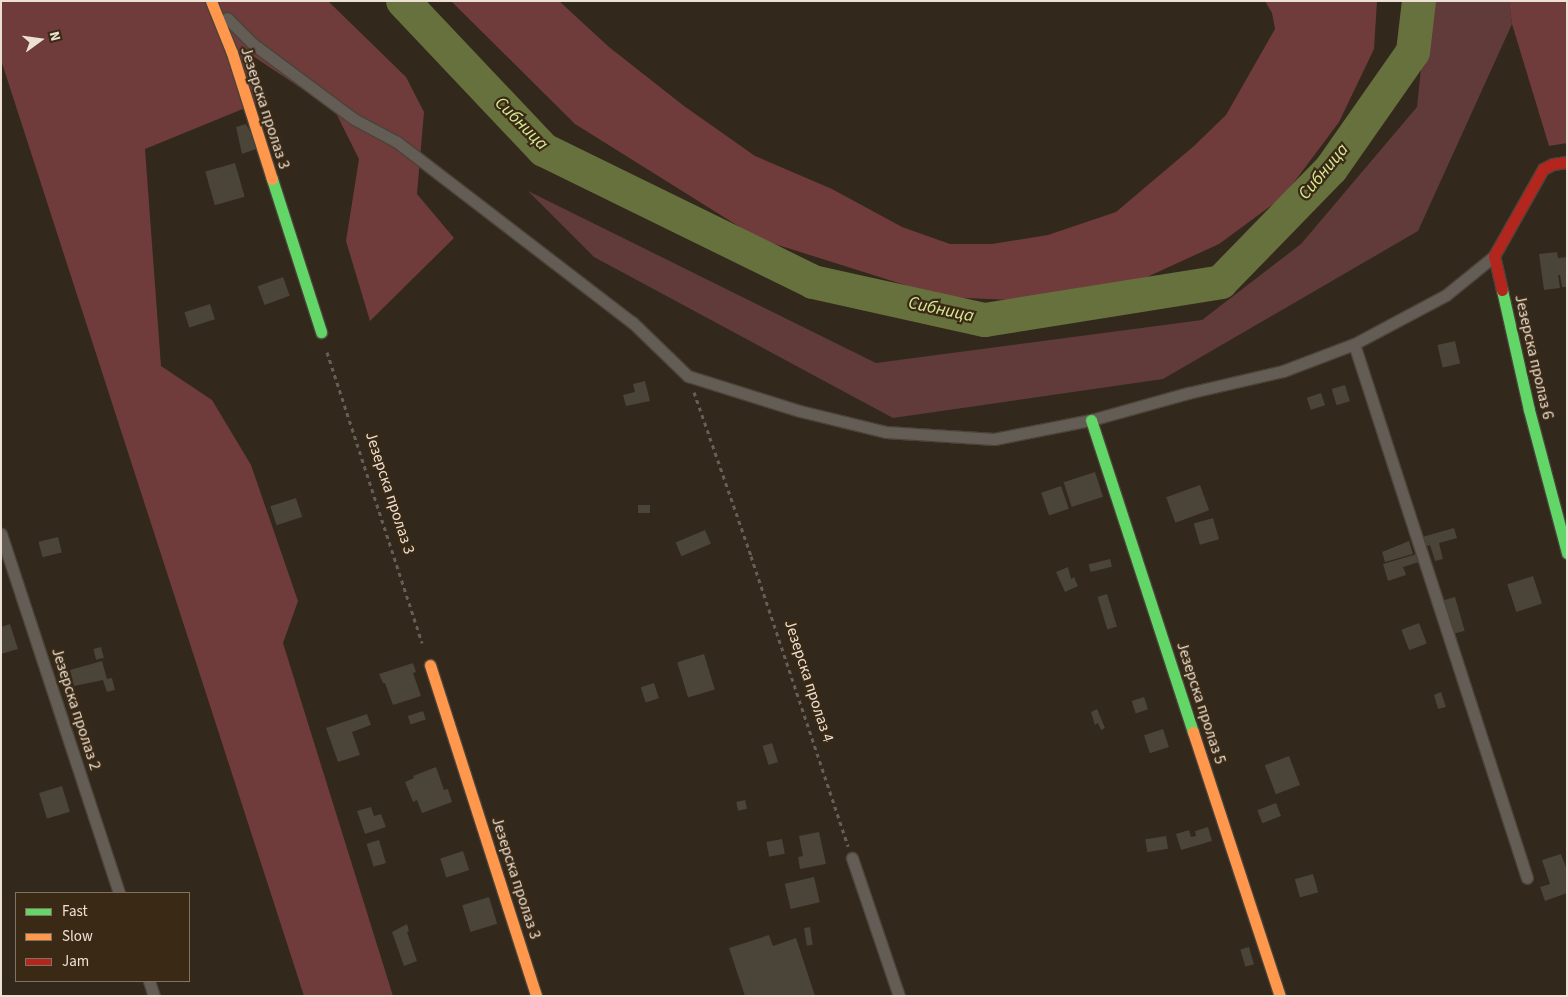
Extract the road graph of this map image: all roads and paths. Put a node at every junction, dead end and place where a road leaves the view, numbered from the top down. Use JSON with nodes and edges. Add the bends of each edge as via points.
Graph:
{"nodes":[{"id":1,"x":212,"y":3,"type":"edge"},
{"id":2,"x":1567,"y":162,"type":"edge"},
{"id":3,"x":1494,"y":256,"type":"junction"},
{"id":4,"x":321,"y":332,"type":"joint"},
{"id":5,"x":1354,"y":344,"type":"junction"},
{"id":6,"x":688,"y":376,"type":"junction"},
{"id":7,"x":1091,"y":420,"type":"junction"},
{"id":8,"x":1,"y":534,"type":"edge"},
{"id":9,"x":1567,"y":553,"type":"edge"},
{"id":10,"x":430,"y":666,"type":"joint"},
{"id":11,"x":852,"y":858,"type":"joint"},
{"id":12,"x":1527,"y":878,"type":"dead end"},
{"id":13,"x":119,"y":892,"type":"edge"},
{"id":14,"x":149,"y":982,"type":"edge"},
{"id":15,"x":154,"y":996,"type":"edge"},
{"id":16,"x":536,"y":996,"type":"edge"},
{"id":17,"x":899,"y":996,"type":"edge"},
{"id":18,"x":1280,"y":996,"type":"edge"}],
"edges":[{"from":1,"to":4,"type":"street","name":"Језерска пролаз 3","via":[[232,53]]},
{"from":1,"to":6,"type":"lane","via":[[253,44],[354,119],[397,142],[632,322]]},
{"from":2,"to":3,"type":"street","via":[[1543,169]]},
{"from":3,"to":5,"type":"lane","via":[[1446,295]]},
{"from":3,"to":9,"type":"street","name":"Језерска пролаз 6","via":[[1529,410]]},
{"from":4,"to":10,"type":"path","name":"Језерска пролаз 3"},
{"from":5,"to":7,"type":"lane","via":[[1283,371]]},
{"from":5,"to":12,"type":"lane"},
{"from":6,"to":7,"type":"lane","via":[[800,411],[886,432],[994,439]]},
{"from":6,"to":11,"type":"path","name":"Језерска пролаз 4"},
{"from":7,"to":18,"type":"street","name":"Језерска пролаз 5"},
{"from":8,"to":13,"type":"lane","name":"Језерска пролаз 2"},
{"from":10,"to":16,"type":"street","name":"Језерска пролаз 3"},
{"from":11,"to":17,"type":"lane"},
{"from":14,"to":15,"type":"lane"}]}
